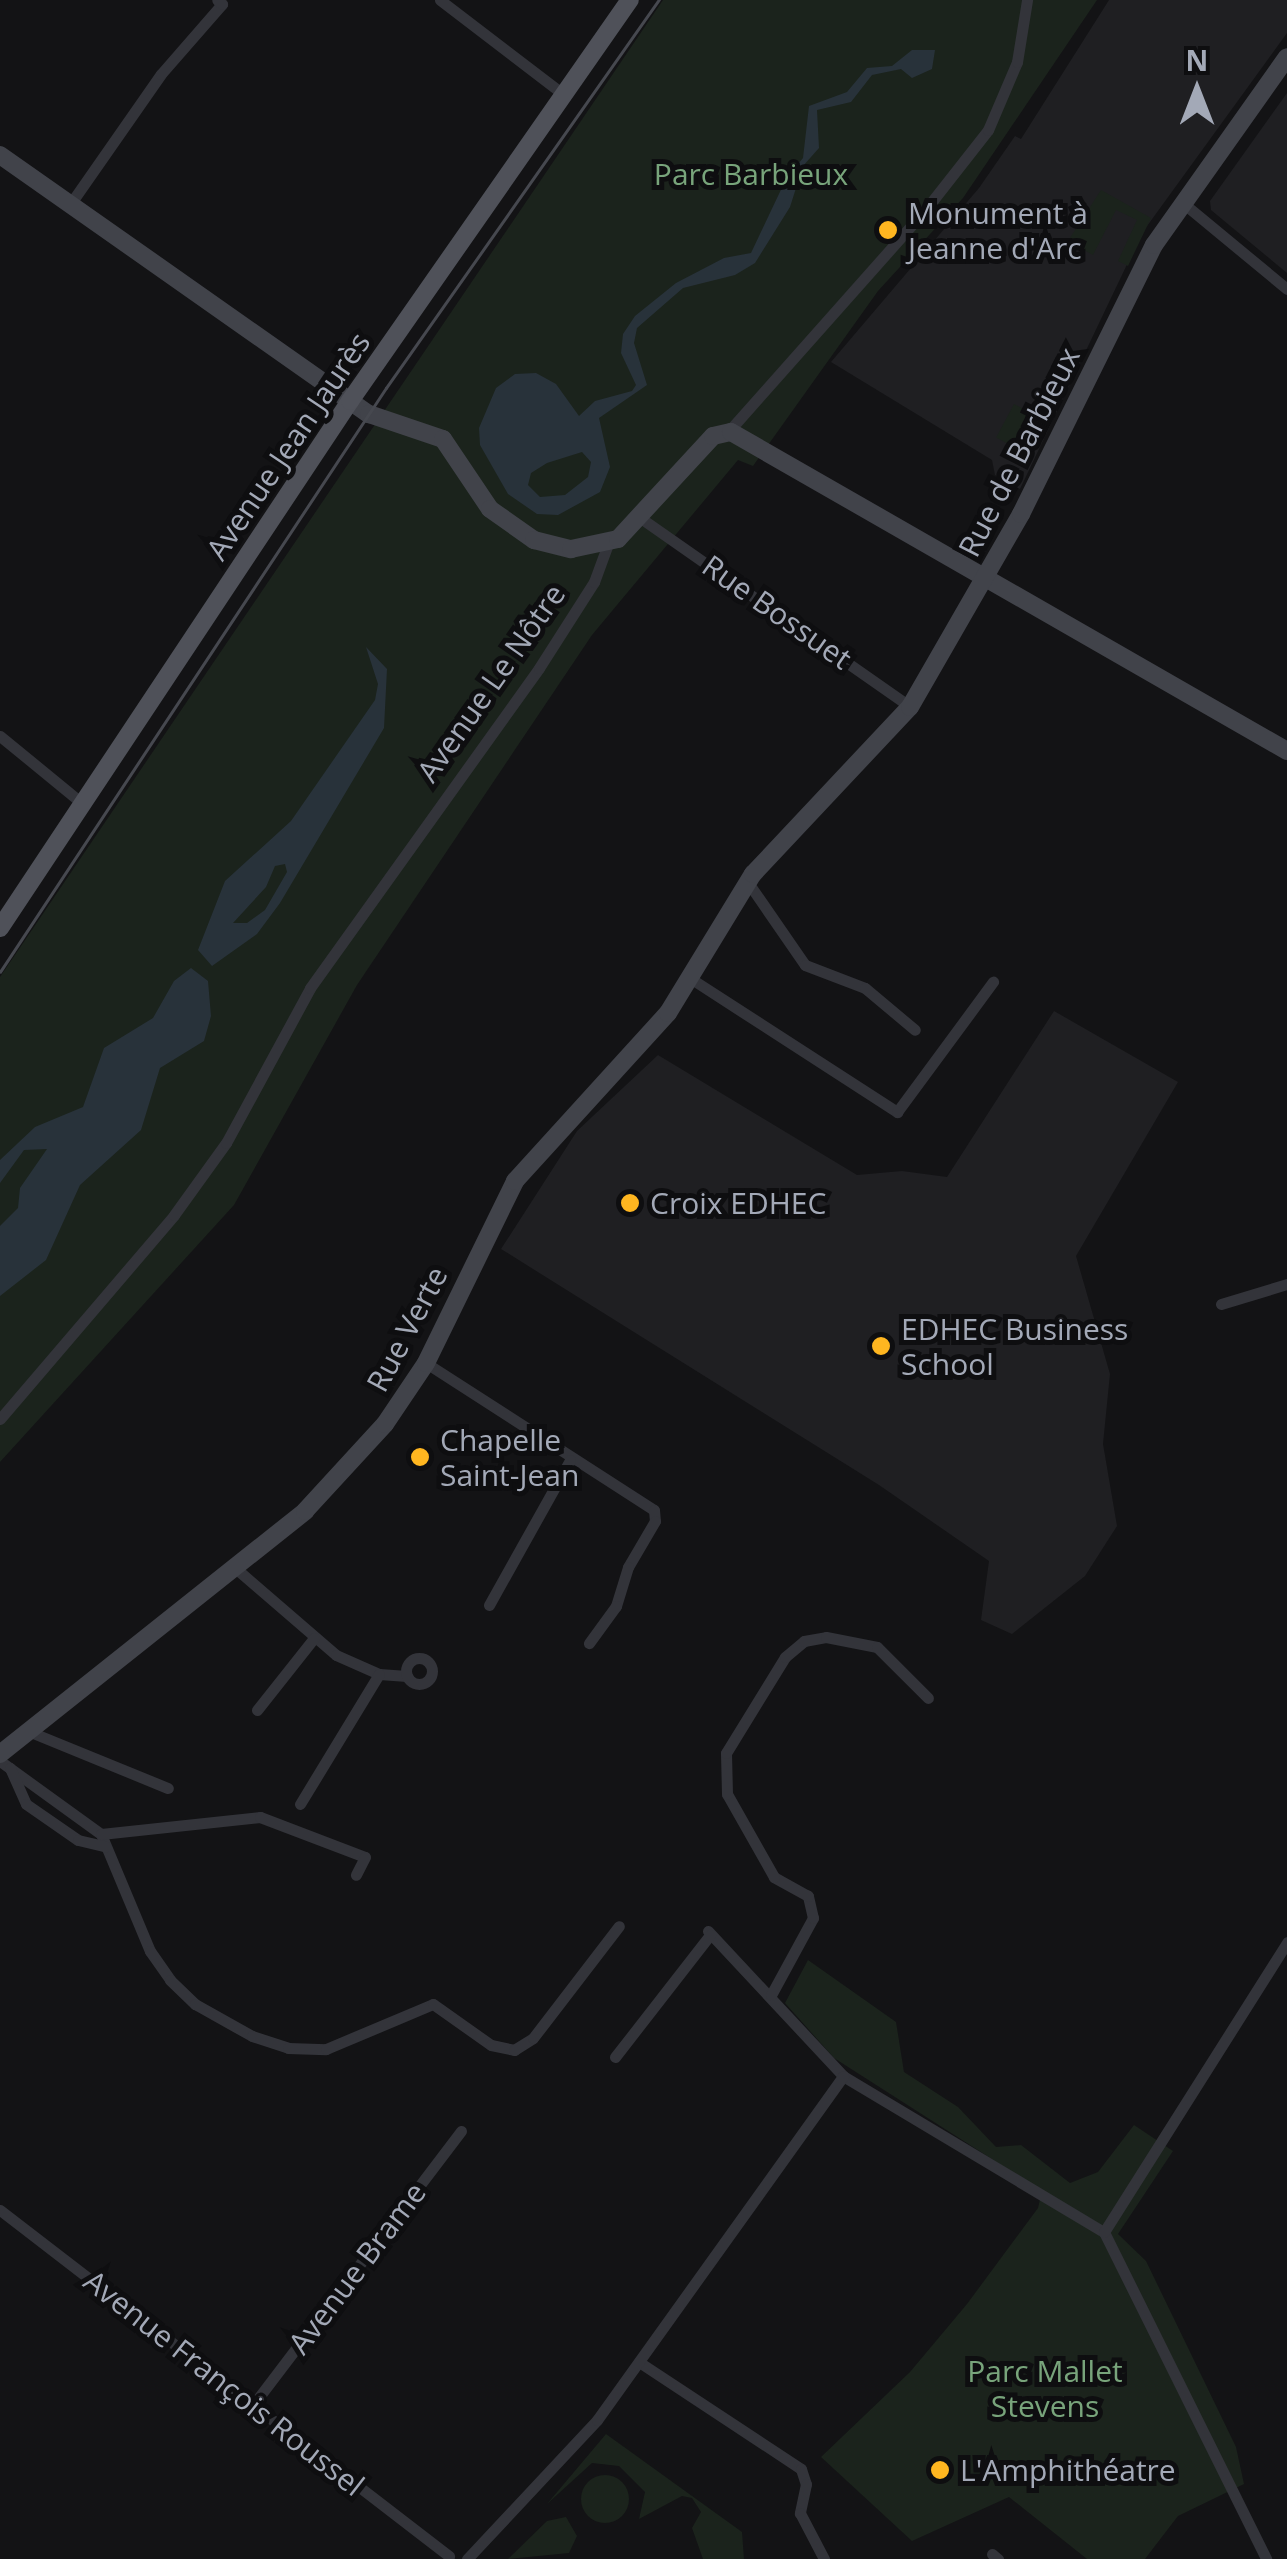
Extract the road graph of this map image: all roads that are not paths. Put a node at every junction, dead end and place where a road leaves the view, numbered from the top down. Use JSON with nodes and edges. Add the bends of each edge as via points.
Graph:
{"nodes":[{"id":1,"x":440,"y":0,"type":"edge"},
{"id":2,"x":630,"y":0,"type":"edge"},
{"id":3,"x":1026,"y":0,"type":"edge"},
{"id":4,"x":219,"y":2,"type":"edge"},
{"id":5,"x":1287,"y":57,"type":"edge"},
{"id":6,"x":563,"y":94,"type":"junction"},
{"id":7,"x":0,"y":155,"type":"edge"},
{"id":8,"x":1183,"y":203,"type":"junction"},
{"id":9,"x":71,"y":204,"type":"junction"},
{"id":10,"x":1287,"y":289,"type":"edge"},
{"id":11,"x":350,"y":401,"type":"junction"},
{"id":12,"x":728,"y":432,"type":"junction"},
{"id":13,"x":642,"y":519,"type":"junction"},
{"id":14,"x":608,"y":544,"type":"junction"},
{"id":15,"x":987,"y":576,"type":"junction"},
{"id":16,"x":910,"y":707,"type":"junction"},
{"id":17,"x":0,"y":736,"type":"edge"},
{"id":18,"x":1287,"y":738,"type":"edge"},
{"id":19,"x":1287,"y":750,"type":"edge"},
{"id":20,"x":82,"y":803,"type":"junction"},
{"id":21,"x":773,"y":852,"type":"joint"},
{"id":22,"x":747,"y":882,"type":"junction"},
{"id":23,"x":0,"y":928,"type":"edge"},
{"id":24,"x":690,"y":978,"type":"junction"},
{"id":25,"x":993,"y":982,"type":"dead end"},
{"id":26,"x":915,"y":1030,"type":"dead end"},
{"id":27,"x":1287,"y":1284,"type":"edge"},
{"id":28,"x":1221,"y":1304,"type":"dead end"},
{"id":29,"x":426,"y":1363,"type":"junction"},
{"id":30,"x":0,"y":1419,"type":"edge"},
{"id":31,"x":570,"y":1460,"type":"junction"},
{"id":32,"x":233,"y":1566,"type":"junction"},
{"id":33,"x":489,"y":1605,"type":"dead end"},
{"id":34,"x":314,"y":1638,"type":"junction"},
{"id":35,"x":589,"y":1643,"type":"dead end"},
{"id":36,"x":379,"y":1674,"type":"junction"},
{"id":37,"x":408,"y":1676,"type":"dead end"},
{"id":38,"x":928,"y":1698,"type":"dead end"},
{"id":39,"x":258,"y":1710,"type":"dead end"},
{"id":40,"x":28,"y":1731,"type":"junction"},
{"id":41,"x":3,"y":1761,"type":"edge"},
{"id":42,"x":168,"y":1788,"type":"dead end"},
{"id":43,"x":300,"y":1804,"type":"dead end"},
{"id":44,"x":103,"y":1840,"type":"junction"},
{"id":45,"x":356,"y":1875,"type":"dead end"},
{"id":46,"x":619,"y":1926,"type":"dead end"},
{"id":47,"x":1287,"y":1942,"type":"edge"},
{"id":48,"x":772,"y":1994,"type":"junction"},
{"id":49,"x":615,"y":2057,"type":"dead end"},
{"id":50,"x":842,"y":2076,"type":"junction"},
{"id":51,"x":462,"y":2130,"type":"dead end"},
{"id":52,"x":0,"y":2210,"type":"edge"},
{"id":53,"x":1104,"y":2232,"type":"junction"},
{"id":54,"x":638,"y":2362,"type":"junction"},
{"id":55,"x":254,"y":2404,"type":"junction"},
{"id":56,"x":449,"y":2556,"type":"dead end"},
{"id":57,"x":466,"y":2559,"type":"edge"},
{"id":58,"x":824,"y":2559,"type":"edge"},
{"id":59,"x":1266,"y":2559,"type":"edge"}],
"edges":[{"from":1,"to":6,"type":"street"},
{"from":2,"to":6,"type":"main road","name":"Avenue Jean Jaurès"},
{"from":3,"to":12,"type":"street","via":[[1017,62],[988,130],[926,210]]},
{"from":4,"to":9,"type":"street"},
{"from":5,"to":8,"type":"main road","name":"Rue de Barbieux"},
{"from":6,"to":11,"type":"main road","name":"Avenue Jean Jaurès"},
{"from":7,"to":9,"type":"main road"},
{"from":8,"to":10,"type":"street"},
{"from":8,"to":15,"type":"main road","name":"Rue de Barbieux","via":[[1154,245]]},
{"from":9,"to":11,"type":"main road"},
{"from":11,"to":14,"type":"main road","via":[[374,418],[444,440],[490,509],[523,534],[563,549]]},
{"from":11,"to":20,"type":"main road","name":"Avenue Jean Jaurès"},
{"from":12,"to":13,"type":"main road","via":[[713,436]]},
{"from":12,"to":15,"type":"main road"},
{"from":13,"to":14,"type":"main road"},
{"from":13,"to":16,"type":"street","name":"Rue Bossuet"},
{"from":14,"to":30,"type":"street","name":"Avenue Le Nôtre","via":[[594,582],[539,668],[310,988],[226,1143],[174,1215]]},
{"from":15,"to":16,"type":"main road","name":"Rue de Barbieux"},
{"from":15,"to":18,"type":"main road","via":[[999,576]]},
{"from":15,"to":19,"type":"main road","via":[[994,586]]},
{"from":16,"to":21,"type":"main road","name":"Rue de Barbieux"},
{"from":17,"to":20,"type":"street"},
{"from":20,"to":23,"type":"main road","name":"Avenue Jean Jaurès"},
{"from":21,"to":22,"type":"main road","name":"Rue Verte"},
{"from":22,"to":24,"type":"main road","name":"Rue Verte"},
{"from":22,"to":26,"type":"street","via":[[805,965],[865,988]]},
{"from":24,"to":25,"type":"street","via":[[897,1112]]},
{"from":24,"to":29,"type":"main road","name":"Rue Verte","via":[[660,1023],[515,1181]]},
{"from":27,"to":28,"type":"street"},
{"from":29,"to":31,"type":"street"},
{"from":29,"to":32,"type":"main road","name":"Rue Verte","via":[[343,1474]]},
{"from":31,"to":33,"type":"street"},
{"from":31,"to":35,"type":"street","via":[[654,1510],[616,1606]]},
{"from":32,"to":34,"type":"street"},
{"from":32,"to":40,"type":"main road","name":"Rue Verte"},
{"from":34,"to":36,"type":"street"},
{"from":34,"to":39,"type":"street"},
{"from":36,"to":37,"type":"street"},
{"from":36,"to":43,"type":"street"},
{"from":38,"to":48,"type":"street","via":[[878,1647],[826,1636],[786,1657],[726,1752],[727,1794],[774,1877],[808,1896],[813,1918]]},
{"from":40,"to":41,"type":"main road","name":"Rue Verte"},
{"from":40,"to":42,"type":"street"},
{"from":41,"to":44,"type":"street"},
{"from":41,"to":44,"type":"street","via":[[26,1804],[78,1840]]},
{"from":44,"to":45,"type":"street","via":[[260,1817],[365,1858]]},
{"from":44,"to":46,"type":"street","via":[[170,1980],[209,2012],[288,2048],[326,2049],[433,2004],[491,2045],[514,2050],[533,2038]]},
{"from":47,"to":53,"type":"street"},
{"from":48,"to":49,"type":"street","via":[[709,1933]]},
{"from":48,"to":50,"type":"street"},
{"from":50,"to":53,"type":"street"},
{"from":50,"to":54,"type":"street"},
{"from":51,"to":55,"type":"street","name":"Avenue Brame"},
{"from":52,"to":55,"type":"street","name":"Avenue François Roussel"},
{"from":53,"to":59,"type":"street"},
{"from":54,"to":57,"type":"street","via":[[597,2420]]},
{"from":54,"to":58,"type":"street","via":[[801,2469],[806,2484],[800,2513]]},
{"from":55,"to":56,"type":"street","name":"Avenue François Roussel"}]}
